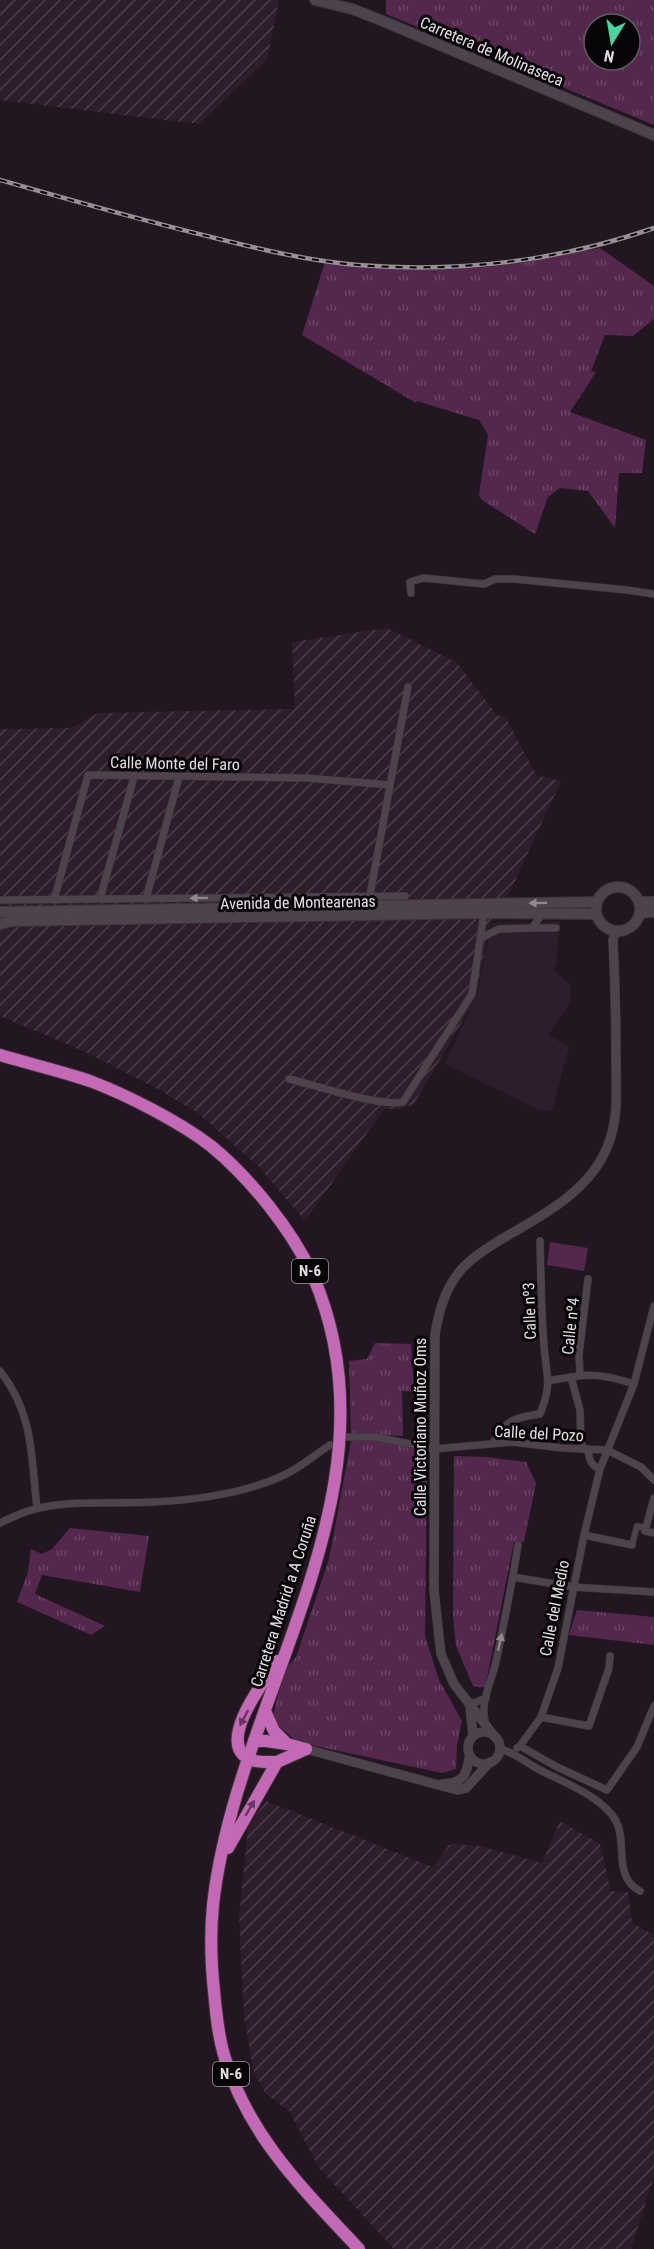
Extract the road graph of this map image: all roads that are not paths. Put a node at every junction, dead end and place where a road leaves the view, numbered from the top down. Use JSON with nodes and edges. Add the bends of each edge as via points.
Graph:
{"nodes":[{"id":1,"x":315,"y":0,"type":"edge"},
{"id":2,"x":654,"y":135,"type":"edge"},
{"id":3,"x":411,"y":593,"type":"dead end"},
{"id":4,"x":654,"y":594,"type":"edge"},
{"id":5,"x":408,"y":687,"type":"dead end"},
{"id":6,"x":134,"y":777,"type":"junction"},
{"id":7,"x":179,"y":777,"type":"junction"},
{"id":8,"x":390,"y":785,"type":"junction"},
{"id":9,"x":370,"y":895,"type":"junction"},
{"id":10,"x":405,"y":896,"type":"dead end"},
{"id":11,"x":100,"y":899,"type":"junction"},
{"id":12,"x":146,"y":899,"type":"junction"},
{"id":13,"x":0,"y":900,"type":"edge"},
{"id":14,"x":54,"y":900,"type":"junction"},
{"id":15,"x":597,"y":902,"type":"junction"},
{"id":16,"x":654,"y":902,"type":"edge"},
{"id":17,"x":639,"y":908,"type":"junction"},
{"id":18,"x":0,"y":912,"type":"edge"},
{"id":19,"x":654,"y":912,"type":"edge"},
{"id":20,"x":543,"y":914,"type":"junction"},
{"id":21,"x":597,"y":914,"type":"junction"},
{"id":22,"x":484,"y":918,"type":"junction"},
{"id":23,"x":0,"y":924,"type":"edge"},
{"id":24,"x":532,"y":928,"type":"junction"},
{"id":25,"x":556,"y":928,"type":"dead end"},
{"id":26,"x":499,"y":929,"type":"junction"},
{"id":27,"x":616,"y":930,"type":"junction"},
{"id":28,"x":481,"y":938,"type":"junction"},
{"id":29,"x":0,"y":1055,"type":"edge"},
{"id":30,"x":289,"y":1079,"type":"dead end"},
{"id":31,"x":540,"y":1241,"type":"dead end"},
{"id":32,"x":588,"y":1279,"type":"dead end"},
{"id":33,"x":654,"y":1306,"type":"edge"},
{"id":34,"x":0,"y":1371,"type":"edge"},
{"id":35,"x":580,"y":1375,"type":"junction"},
{"id":36,"x":571,"y":1377,"type":"junction"},
{"id":37,"x":549,"y":1381,"type":"junction"},
{"id":38,"x":634,"y":1384,"type":"junction"},
{"id":39,"x":349,"y":1437,"type":"dead end"},
{"id":40,"x":494,"y":1443,"type":"junction"},
{"id":41,"x":330,"y":1445,"type":"dead end"},
{"id":42,"x":434,"y":1449,"type":"junction"},
{"id":43,"x":586,"y":1449,"type":"junction"},
{"id":44,"x":607,"y":1450,"type":"junction"},
{"id":45,"x":600,"y":1469,"type":"junction"},
{"id":46,"x":654,"y":1480,"type":"edge"},
{"id":47,"x":654,"y":1498,"type":"edge"},
{"id":48,"x":37,"y":1508,"type":"junction"},
{"id":49,"x":0,"y":1523,"type":"edge"},
{"id":50,"x":646,"y":1528,"type":"junction"},
{"id":51,"x":654,"y":1533,"type":"edge"},
{"id":52,"x":584,"y":1536,"type":"junction"},
{"id":53,"x":518,"y":1545,"type":"dead end"},
{"id":54,"x":632,"y":1545,"type":"joint"},
{"id":55,"x":513,"y":1577,"type":"junction"},
{"id":56,"x":573,"y":1587,"type":"junction"},
{"id":57,"x":654,"y":1592,"type":"edge"},
{"id":58,"x":286,"y":1651,"type":"junction"},
{"id":59,"x":610,"y":1656,"type":"dead end"},
{"id":60,"x":486,"y":1698,"type":"junction"},
{"id":61,"x":654,"y":1706,"type":"edge"},
{"id":62,"x":471,"y":1710,"type":"junction"},
{"id":63,"x":265,"y":1711,"type":"junction"},
{"id":64,"x":541,"y":1717,"type":"junction"},
{"id":65,"x":485,"y":1721,"type":"junction"},
{"id":66,"x":473,"y":1736,"type":"junction"},
{"id":67,"x":495,"y":1737,"type":"junction"},
{"id":68,"x":254,"y":1742,"type":"junction"},
{"id":69,"x":287,"y":1744,"type":"junction"},
{"id":70,"x":520,"y":1746,"type":"junction"},
{"id":71,"x":306,"y":1749,"type":"junction"},
{"id":72,"x":504,"y":1750,"type":"junction"},
{"id":73,"x":470,"y":1755,"type":"junction"},
{"id":74,"x":249,"y":1759,"type":"junction"},
{"id":75,"x":277,"y":1762,"type":"junction"},
{"id":76,"x":490,"y":1762,"type":"junction"},
{"id":77,"x":437,"y":1784,"type":"junction"},
{"id":78,"x":221,"y":1859,"type":"junction"},
{"id":79,"x":640,"y":1891,"type":"dead end"},
{"id":80,"x":359,"y":2249,"type":"edge"}],
"edges":[{"from":1,"to":2,"type":"main road","name":"Carretera de Molinaseca","via":[[352,9]]},
{"from":3,"to":4,"type":"street","via":[[410,582],[423,578],[484,584],[495,579],[514,579]]},
{"from":5,"to":8,"type":"street"},
{"from":6,"to":7,"type":"street","name":"Calle Monte del Faro"},
{"from":6,"to":11,"type":"street"},
{"from":6,"to":14,"type":"street","name":"Calle Monte del Faro","via":[[88,776]]},
{"from":7,"to":8,"type":"street","name":"Calle Monte del Faro","via":[[307,778]]},
{"from":7,"to":12,"type":"street"},
{"from":8,"to":9,"type":"street"},
{"from":9,"to":10,"type":"street"},
{"from":9,"to":12,"type":"street","one_way":true},
{"from":11,"to":12,"type":"street"},
{"from":11,"to":14,"type":"street"},
{"from":13,"to":14,"type":"street"},
{"from":15,"to":17,"type":"main road","via":[[604,892],[616,887],[628,889]]},
{"from":15,"to":18,"type":"main road","name":"Avenida de Montearenas","one_way":true},
{"from":15,"to":21,"type":"main road"},
{"from":16,"to":17,"type":"main road"},
{"from":17,"to":19,"type":"main road"},
{"from":17,"to":27,"type":"main road","via":[[631,926]]},
{"from":20,"to":21,"type":"main road","name":"Avenida de Montearenas"},
{"from":20,"to":22,"type":"main road","name":"Avenida de Montearenas"},
{"from":20,"to":24,"type":"street"},
{"from":21,"to":27,"type":"main road","via":[[606,927]]},
{"from":22,"to":23,"type":"main road","name":"Avenida de Montearenas"},
{"from":22,"to":26,"type":"street","via":[[487,926]]},
{"from":22,"to":28,"type":"street"},
{"from":24,"to":25,"type":"street"},
{"from":24,"to":26,"type":"street"},
{"from":26,"to":28,"type":"street"},
{"from":27,"to":42,"type":"street","name":"Calle Victoriano Muñoz Oms","via":[[615,1113],[608,1146],[585,1183],[562,1202],[478,1254],[447,1291],[435,1334]]},
{"from":28,"to":30,"type":"street","via":[[472,994],[403,1101],[380,1102]]},
{"from":29,"to":58,"type":"highway","name":"Carretera Madrid a A Coruña","number":"N-6","via":[[90,1082],[153,1110],[210,1146],[266,1200],[304,1255],[323,1299],[335,1348],[340,1432],[331,1506],[312,1579]]},
{"from":31,"to":37,"type":"street","name":"Calle nº3"},
{"from":32,"to":35,"type":"street","name":"Calle nº4"},
{"from":33,"to":38,"type":"street","name":"Calle del Medio"},
{"from":34,"to":48,"type":"street","via":[[25,1413]]},
{"from":35,"to":36,"type":"street"},
{"from":35,"to":38,"type":"street","via":[[609,1375]]},
{"from":36,"to":37,"type":"street"},
{"from":36,"to":43,"type":"street","via":[[580,1410],[581,1442]]},
{"from":37,"to":40,"type":"street","via":[[540,1414],[514,1418]]},
{"from":38,"to":44,"type":"street","name":"Calle del Medio"},
{"from":39,"to":42,"type":"street","name":"Calle del Pozo","via":[[376,1437]]},
{"from":40,"to":42,"type":"street","name":"Calle del Pozo"},
{"from":40,"to":43,"type":"street","name":"Calle del Pozo"},
{"from":41,"to":48,"type":"street","via":[[282,1476],[239,1490],[174,1501]]},
{"from":42,"to":62,"type":"street","name":"Calle Victoriano Muñoz Oms","via":[[436,1616],[441,1654]]},
{"from":43,"to":44,"type":"street","name":"Calle del Pozo"},
{"from":43,"to":45,"type":"street","via":[[589,1460]]},
{"from":44,"to":45,"type":"street","name":"Calle del Medio"},
{"from":44,"to":46,"type":"street","via":[[641,1467]]},
{"from":45,"to":52,"type":"street","name":"Calle del Medio"},
{"from":47,"to":50,"type":"street"},
{"from":48,"to":49,"type":"street"},
{"from":50,"to":51,"type":"street","via":[[645,1531]]},
{"from":50,"to":54,"type":"street","via":[[638,1526]]},
{"from":52,"to":54,"type":"street"},
{"from":52,"to":56,"type":"street","name":"Calle del Medio"},
{"from":53,"to":55,"type":"street"},
{"from":55,"to":56,"type":"street"},
{"from":60,"to":55,"type":"street","one_way":true},
{"from":56,"to":57,"type":"street"},
{"from":56,"to":64,"type":"street","name":"Calle del Medio","via":[[558,1668]]},
{"from":58,"to":63,"type":"highway","name":"Carretera Madrid a A Coruña","number":"N-6"},
{"from":58,"to":74,"type":"highway","one_way":true,"via":[[238,1728],[240,1752]]},
{"from":59,"to":64,"type":"street","via":[[589,1726]]},
{"from":60,"to":62,"type":"street"},
{"from":60,"to":62,"type":"street","via":[[474,1703]]},
{"from":60,"to":65,"type":"street"},
{"from":61,"to":70,"type":"street","via":[[637,1747],[607,1790]]},
{"from":62,"to":65,"type":"street"},
{"from":62,"to":66,"type":"street"},
{"from":63,"to":68,"type":"highway","name":"Carretera Madrid a A Coruña","number":"N-6"},
{"from":63,"to":69,"type":"highway","via":[[274,1731]]},
{"from":64,"to":70,"type":"street","name":"Calle del Medio"},
{"from":65,"to":67,"type":"street"},
{"from":66,"to":67,"type":"street","via":[[483,1732]]},
{"from":66,"to":73,"type":"street","via":[[468,1747]]},
{"from":67,"to":72,"type":"street"},
{"from":68,"to":69,"type":"highway"},
{"from":68,"to":74,"type":"highway","name":"Carretera Madrid a A Coruña","number":"N-6"},
{"from":69,"to":71,"type":"highway"},
{"from":70,"to":72,"type":"street"},
{"from":71,"to":75,"type":"highway"},
{"from":71,"to":77,"type":"street"},
{"from":72,"to":76,"type":"street"},
{"from":72,"to":79,"type":"street","via":[[577,1788],[610,1813],[620,1830],[624,1873]]},
{"from":73,"to":76,"type":"street","via":[[476,1761]]},
{"from":73,"to":77,"type":"street","via":[[460,1781]]},
{"from":74,"to":75,"type":"highway"},
{"from":74,"to":78,"type":"highway","name":"Carretera Madrid a A Coruña","number":"N-6"},
{"from":78,"to":75,"type":"highway","one_way":true},
{"from":76,"to":77,"type":"street","via":[[466,1788],[448,1789]]},
{"from":78,"to":80,"type":"highway","name":"Carretera Madrid a A Coruña","number":"N-6","via":[[213,1905],[211,1958],[224,2054],[260,2134],[294,2180]]}]}
